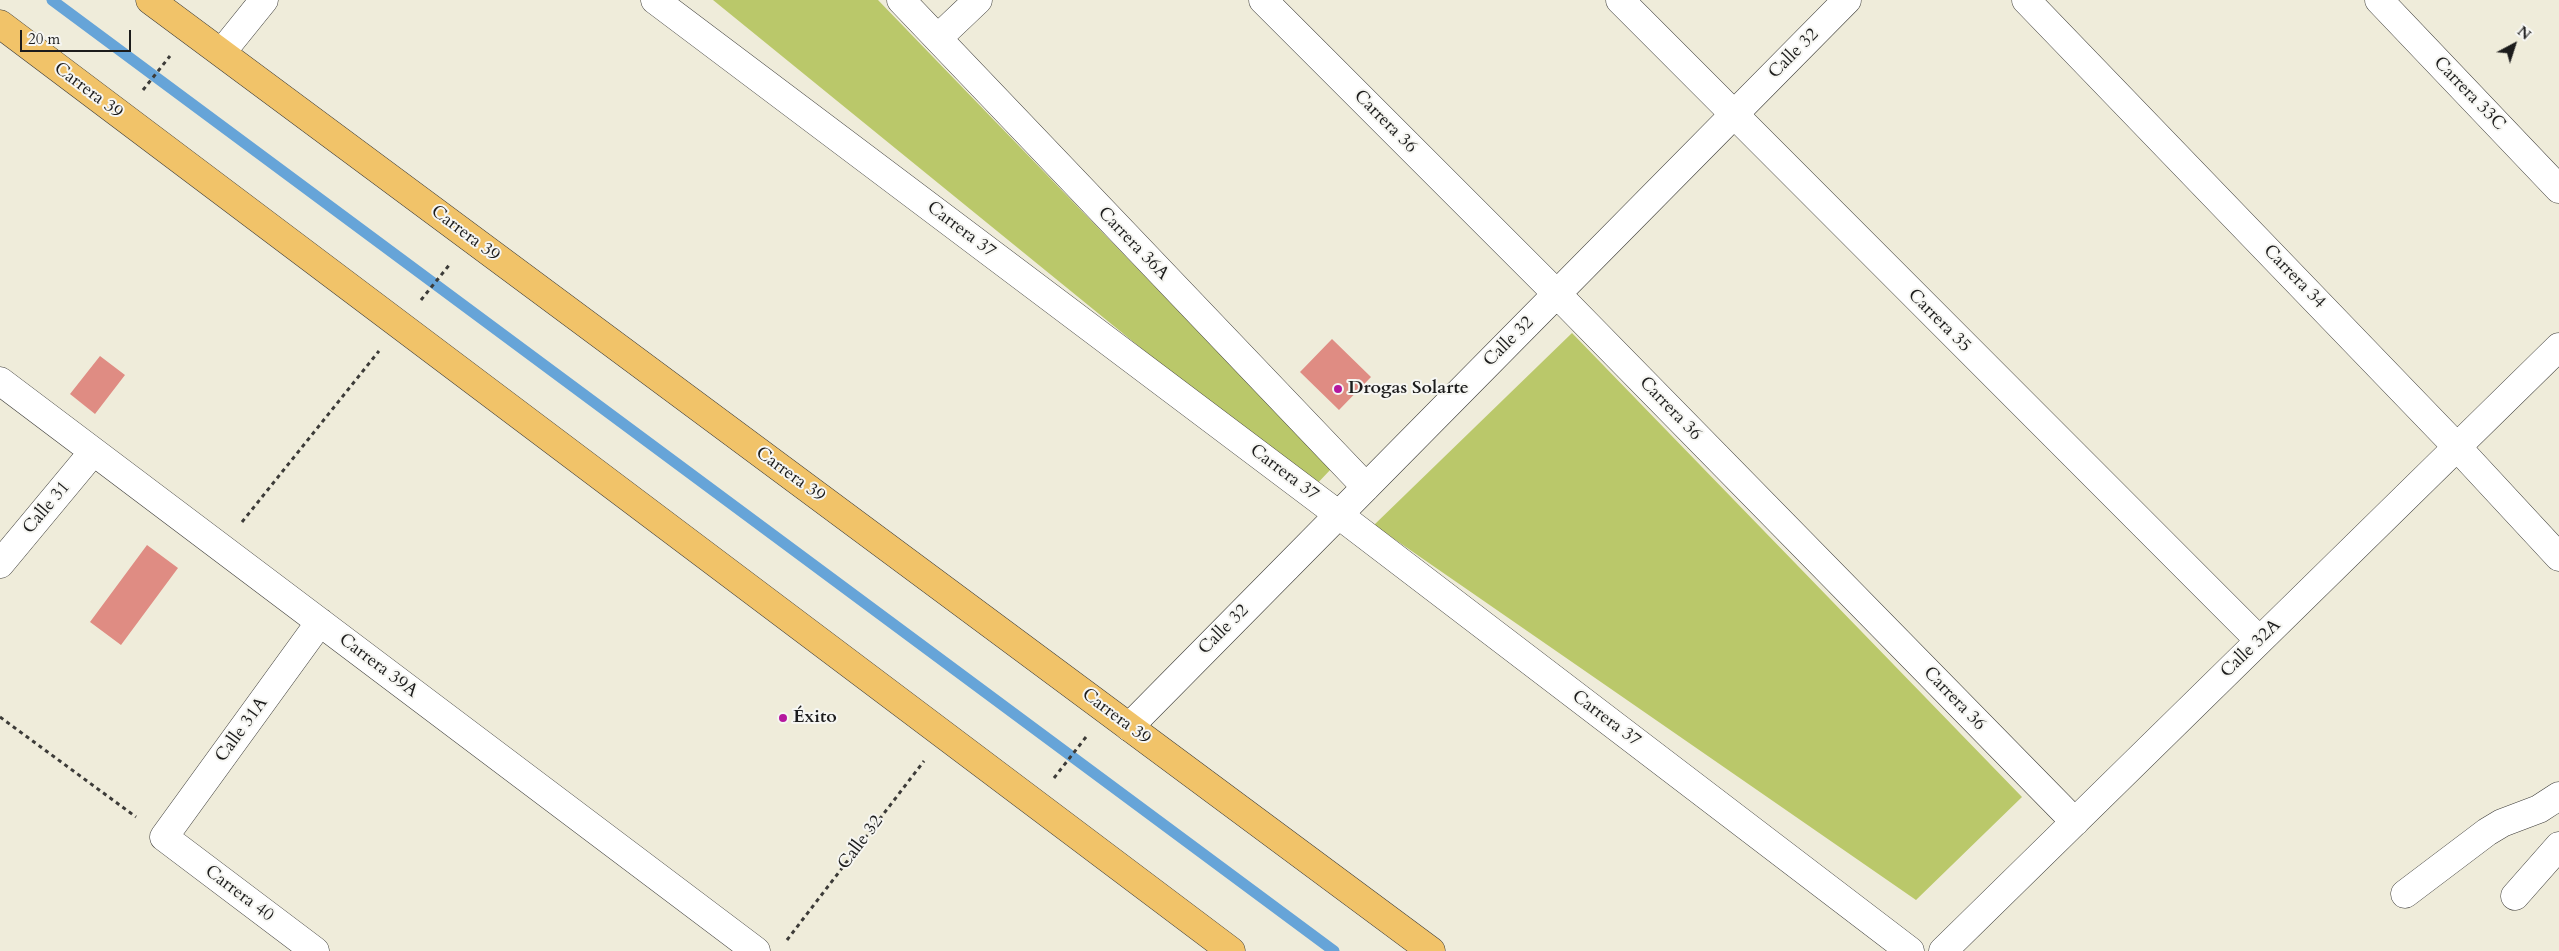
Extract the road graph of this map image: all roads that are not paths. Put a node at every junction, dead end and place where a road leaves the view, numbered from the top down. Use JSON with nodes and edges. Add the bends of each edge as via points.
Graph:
{"nodes":[{"id":1,"x":150,"y":0,"type":"edge"},
{"id":2,"x":264,"y":0,"type":"edge"},
{"id":3,"x":655,"y":0,"type":"edge"},
{"id":4,"x":901,"y":0,"type":"edge"},
{"id":5,"x":978,"y":0,"type":"edge"},
{"id":6,"x":1263,"y":0,"type":"edge"},
{"id":7,"x":1620,"y":0,"type":"edge"},
{"id":8,"x":1847,"y":0,"type":"edge"},
{"id":9,"x":2026,"y":0,"type":"edge"},
{"id":10,"x":2379,"y":0,"type":"edge"},
{"id":11,"x":0,"y":24,"type":"edge"},
{"id":12,"x":938,"y":38,"type":"junction"},
{"id":13,"x":222,"y":52,"type":"junction"},
{"id":14,"x":1734,"y":115,"type":"junction"},
{"id":15,"x":2559,"y":189,"type":"edge"},
{"id":16,"x":1557,"y":294,"type":"junction"},
{"id":17,"x":2559,"y":347,"type":"edge"},
{"id":18,"x":0,"y":381,"type":"edge"},
{"id":19,"x":2457,"y":447,"type":"junction"},
{"id":20,"x":94,"y":452,"type":"junction"},
{"id":21,"x":1366,"y":487,"type":"junction"},
{"id":22,"x":1339,"y":514,"type":"junction"},
{"id":23,"x":2559,"y":557,"type":"edge"},
{"id":24,"x":0,"y":564,"type":"edge"},
{"id":25,"x":320,"y":622,"type":"junction"},
{"id":26,"x":2259,"y":640,"type":"junction"},
{"id":27,"x":1129,"y":727,"type":"junction"},
{"id":28,"x":2559,"y":796,"type":"edge"},
{"id":29,"x":2075,"y":822,"type":"junction"},
{"id":30,"x":164,"y":837,"type":"joint"},
{"id":31,"x":2559,"y":846,"type":"edge"},
{"id":32,"x":2405,"y":894,"type":"dead end"},
{"id":33,"x":2515,"y":896,"type":"dead end"},
{"id":34,"x":315,"y":951,"type":"edge"},
{"id":35,"x":756,"y":951,"type":"edge"},
{"id":36,"x":1231,"y":951,"type":"edge"},
{"id":37,"x":1431,"y":951,"type":"edge"},
{"id":38,"x":1910,"y":951,"type":"edge"},
{"id":39,"x":1943,"y":951,"type":"edge"}],
"edges":[{"from":1,"to":13,"type":"main road","name":"Carrera 39"},
{"from":2,"to":13,"type":"street"},
{"from":3,"to":22,"type":"street","name":"Carrera 37"},
{"from":4,"to":12,"type":"street","name":"Carrera 36A"},
{"from":5,"to":12,"type":"street"},
{"from":6,"to":16,"type":"street","name":"Carrera 36"},
{"from":7,"to":14,"type":"street","name":"Carrera 35"},
{"from":8,"to":14,"type":"street","name":"Calle 32"},
{"from":9,"to":19,"type":"street","name":"Carrera 34"},
{"from":10,"to":15,"type":"street","name":"Carrera 33C"},
{"from":11,"to":36,"type":"main road","name":"Carrera 39"},
{"from":12,"to":21,"type":"street","name":"Carrera 36A"},
{"from":13,"to":27,"type":"main road","name":"Carrera 39"},
{"from":14,"to":16,"type":"street","name":"Calle 32"},
{"from":14,"to":26,"type":"street","name":"Carrera 35"},
{"from":16,"to":21,"type":"street","name":"Calle 32"},
{"from":16,"to":29,"type":"street","name":"Carrera 36"},
{"from":17,"to":19,"type":"street","name":"Calle 32A"},
{"from":18,"to":20,"type":"street","name":"Carrera 39A"},
{"from":19,"to":23,"type":"street","name":"Carrera 34"},
{"from":19,"to":26,"type":"street","name":"Calle 32A"},
{"from":20,"to":24,"type":"street","name":"Calle 31"},
{"from":20,"to":25,"type":"street","name":"Carrera 39A"},
{"from":21,"to":22,"type":"street","name":"Calle 32"},
{"from":22,"to":27,"type":"street","name":"Calle 32"},
{"from":22,"to":38,"type":"street","name":"Carrera 37"},
{"from":25,"to":30,"type":"street","name":"Calle 31A"},
{"from":25,"to":35,"type":"street","name":"Carrera 39A"},
{"from":26,"to":29,"type":"street","name":"Calle 32A"},
{"from":27,"to":37,"type":"main road","name":"Carrera 39"},
{"from":28,"to":32,"type":"street","via":[[2539,809],[2487,832]]},
{"from":29,"to":39,"type":"street","name":"Calle 32A"},
{"from":30,"to":34,"type":"street","name":"Carrera 40"},
{"from":31,"to":33,"type":"street"}]}
